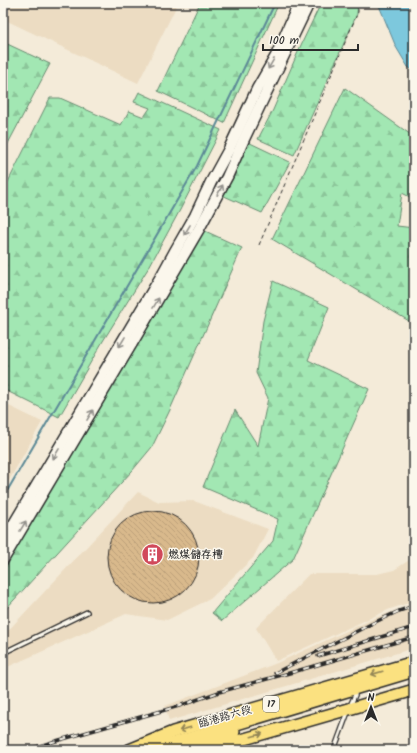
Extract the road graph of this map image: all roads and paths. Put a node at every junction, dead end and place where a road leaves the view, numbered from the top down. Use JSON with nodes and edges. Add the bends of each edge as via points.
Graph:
{"nodes":[{"id":1,"x":299,"y":3,"type":"edge"},
{"id":2,"x":310,"y":3,"type":"edge"},
{"id":3,"x":358,"y":3,"type":"edge"},
{"id":4,"x":259,"y":245,"type":"dead end"},
{"id":5,"x":76,"y":428,"type":"junction"},
{"id":6,"x":3,"y":542,"type":"edge"},
{"id":7,"x":3,"y":560,"type":"edge"},
{"id":8,"x":88,"y":612,"type":"dead end"},
{"id":9,"x":3,"y":654,"type":"edge"},
{"id":10,"x":414,"y":662,"type":"edge"},
{"id":11,"x":414,"y":671,"type":"edge"},
{"id":12,"x":414,"y":678,"type":"edge"},
{"id":13,"x":353,"y":688,"type":"junction"},
{"id":14,"x":414,"y":690,"type":"edge"},
{"id":15,"x":349,"y":709,"type":"junction"},
{"id":16,"x":129,"y":750,"type":"edge"},
{"id":17,"x":150,"y":750,"type":"edge"},
{"id":18,"x":177,"y":750,"type":"edge"},
{"id":19,"x":206,"y":750,"type":"edge"},
{"id":20,"x":334,"y":750,"type":"edge"}],
"edges":[{"from":1,"to":5,"type":"street","one_way":true,"via":[[276,56],[257,89],[195,216]]},
{"from":5,"to":2,"type":"street","one_way":true,"via":[[170,280],[227,177]]},
{"from":3,"to":4,"type":"path","via":[[358,12]]},
{"from":5,"to":6,"type":"street","one_way":true},
{"from":7,"to":5,"type":"street","one_way":true},
{"from":8,"to":9,"type":"lane"},
{"from":10,"to":13,"type":"main road","name":"臨港路六段","number":"17","one_way":true},
{"from":11,"to":13,"type":"main road","name":"臨港路六段","number":"17"},
{"from":12,"to":13,"type":"main road","name":"臨港路六段","number":"17"},
{"from":13,"to":15,"type":"lane"},
{"from":13,"to":16,"type":"main road","name":"臨港路六段","number":"17","one_way":true,"via":[[173,732]]},
{"from":13,"to":17,"type":"main road","name":"臨港路六段","number":"17"},
{"from":13,"to":18,"type":"main road","name":"臨港路六段","number":"17"},
{"from":14,"to":15,"type":"main road","number":"17"},
{"from":19,"to":15,"type":"main road","number":"17","one_way":true},
{"from":15,"to":20,"type":"lane"}]}
